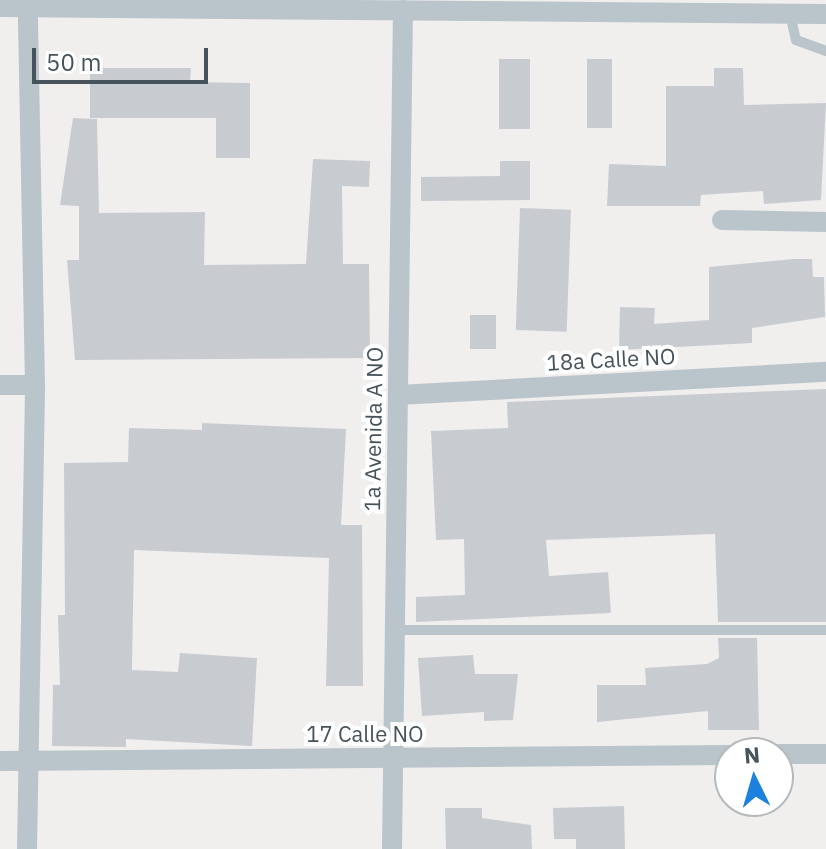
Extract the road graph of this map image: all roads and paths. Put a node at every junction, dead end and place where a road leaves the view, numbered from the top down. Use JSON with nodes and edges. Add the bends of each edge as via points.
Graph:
{"nodes":[{"id":1,"x":56,"y":4,"type":"edge"},
{"id":2,"x":292,"y":5,"type":"edge"},
{"id":3,"x":0,"y":7,"type":"edge"},
{"id":4,"x":28,"y":7,"type":"junction"},
{"id":5,"x":403,"y":10,"type":"junction"},
{"id":6,"x":790,"y":14,"type":"junction"},
{"id":7,"x":826,"y":14,"type":"edge"},
{"id":8,"x":826,"y":51,"type":"edge"},
{"id":9,"x":722,"y":220,"type":"dead end"},
{"id":10,"x":826,"y":222,"type":"edge"},
{"id":11,"x":826,"y":372,"type":"edge"},
{"id":12,"x":0,"y":385,"type":"edge"},
{"id":13,"x":35,"y":385,"type":"junction"},
{"id":14,"x":398,"y":395,"type":"junction"},
{"id":15,"x":395,"y":630,"type":"junction"},
{"id":16,"x":826,"y":630,"type":"edge"},
{"id":17,"x":794,"y":754,"type":"edge"},
{"id":18,"x":826,"y":754,"type":"edge"},
{"id":19,"x":714,"y":755,"type":"edge"},
{"id":20,"x":393,"y":758,"type":"junction"},
{"id":21,"x":29,"y":760,"type":"junction"},
{"id":22,"x":0,"y":761,"type":"edge"},
{"id":23,"x":27,"y":849,"type":"edge"},
{"id":24,"x":392,"y":849,"type":"edge"}],
"edges":[{"from":1,"to":2,"type":"street"},
{"from":1,"to":4,"type":"street"},
{"from":2,"to":5,"type":"street"},
{"from":3,"to":4,"type":"street"},
{"from":4,"to":13,"type":"street"},
{"from":5,"to":6,"type":"street"},
{"from":5,"to":14,"type":"street","name":"1a Avenida A NO"},
{"from":6,"to":7,"type":"street"},
{"from":6,"to":8,"type":"lane","via":[[796,40]]},
{"from":9,"to":10,"type":"street"},
{"from":11,"to":14,"type":"street","name":"18a Calle NO"},
{"from":12,"to":13,"type":"street"},
{"from":13,"to":21,"type":"street"},
{"from":14,"to":15,"type":"street","name":"1a Avenida A NO"},
{"from":15,"to":16,"type":"lane"},
{"from":15,"to":20,"type":"street","name":"1a Avenida A NO"},
{"from":17,"to":18,"type":"street"},
{"from":19,"to":20,"type":"street","name":"17 Calle NO"},
{"from":20,"to":21,"type":"street","name":"17 Calle NO"},
{"from":20,"to":24,"type":"street","name":"1a Avenida A NO"},
{"from":21,"to":22,"type":"street","name":"17 Calle NO"},
{"from":21,"to":23,"type":"street"}]}
